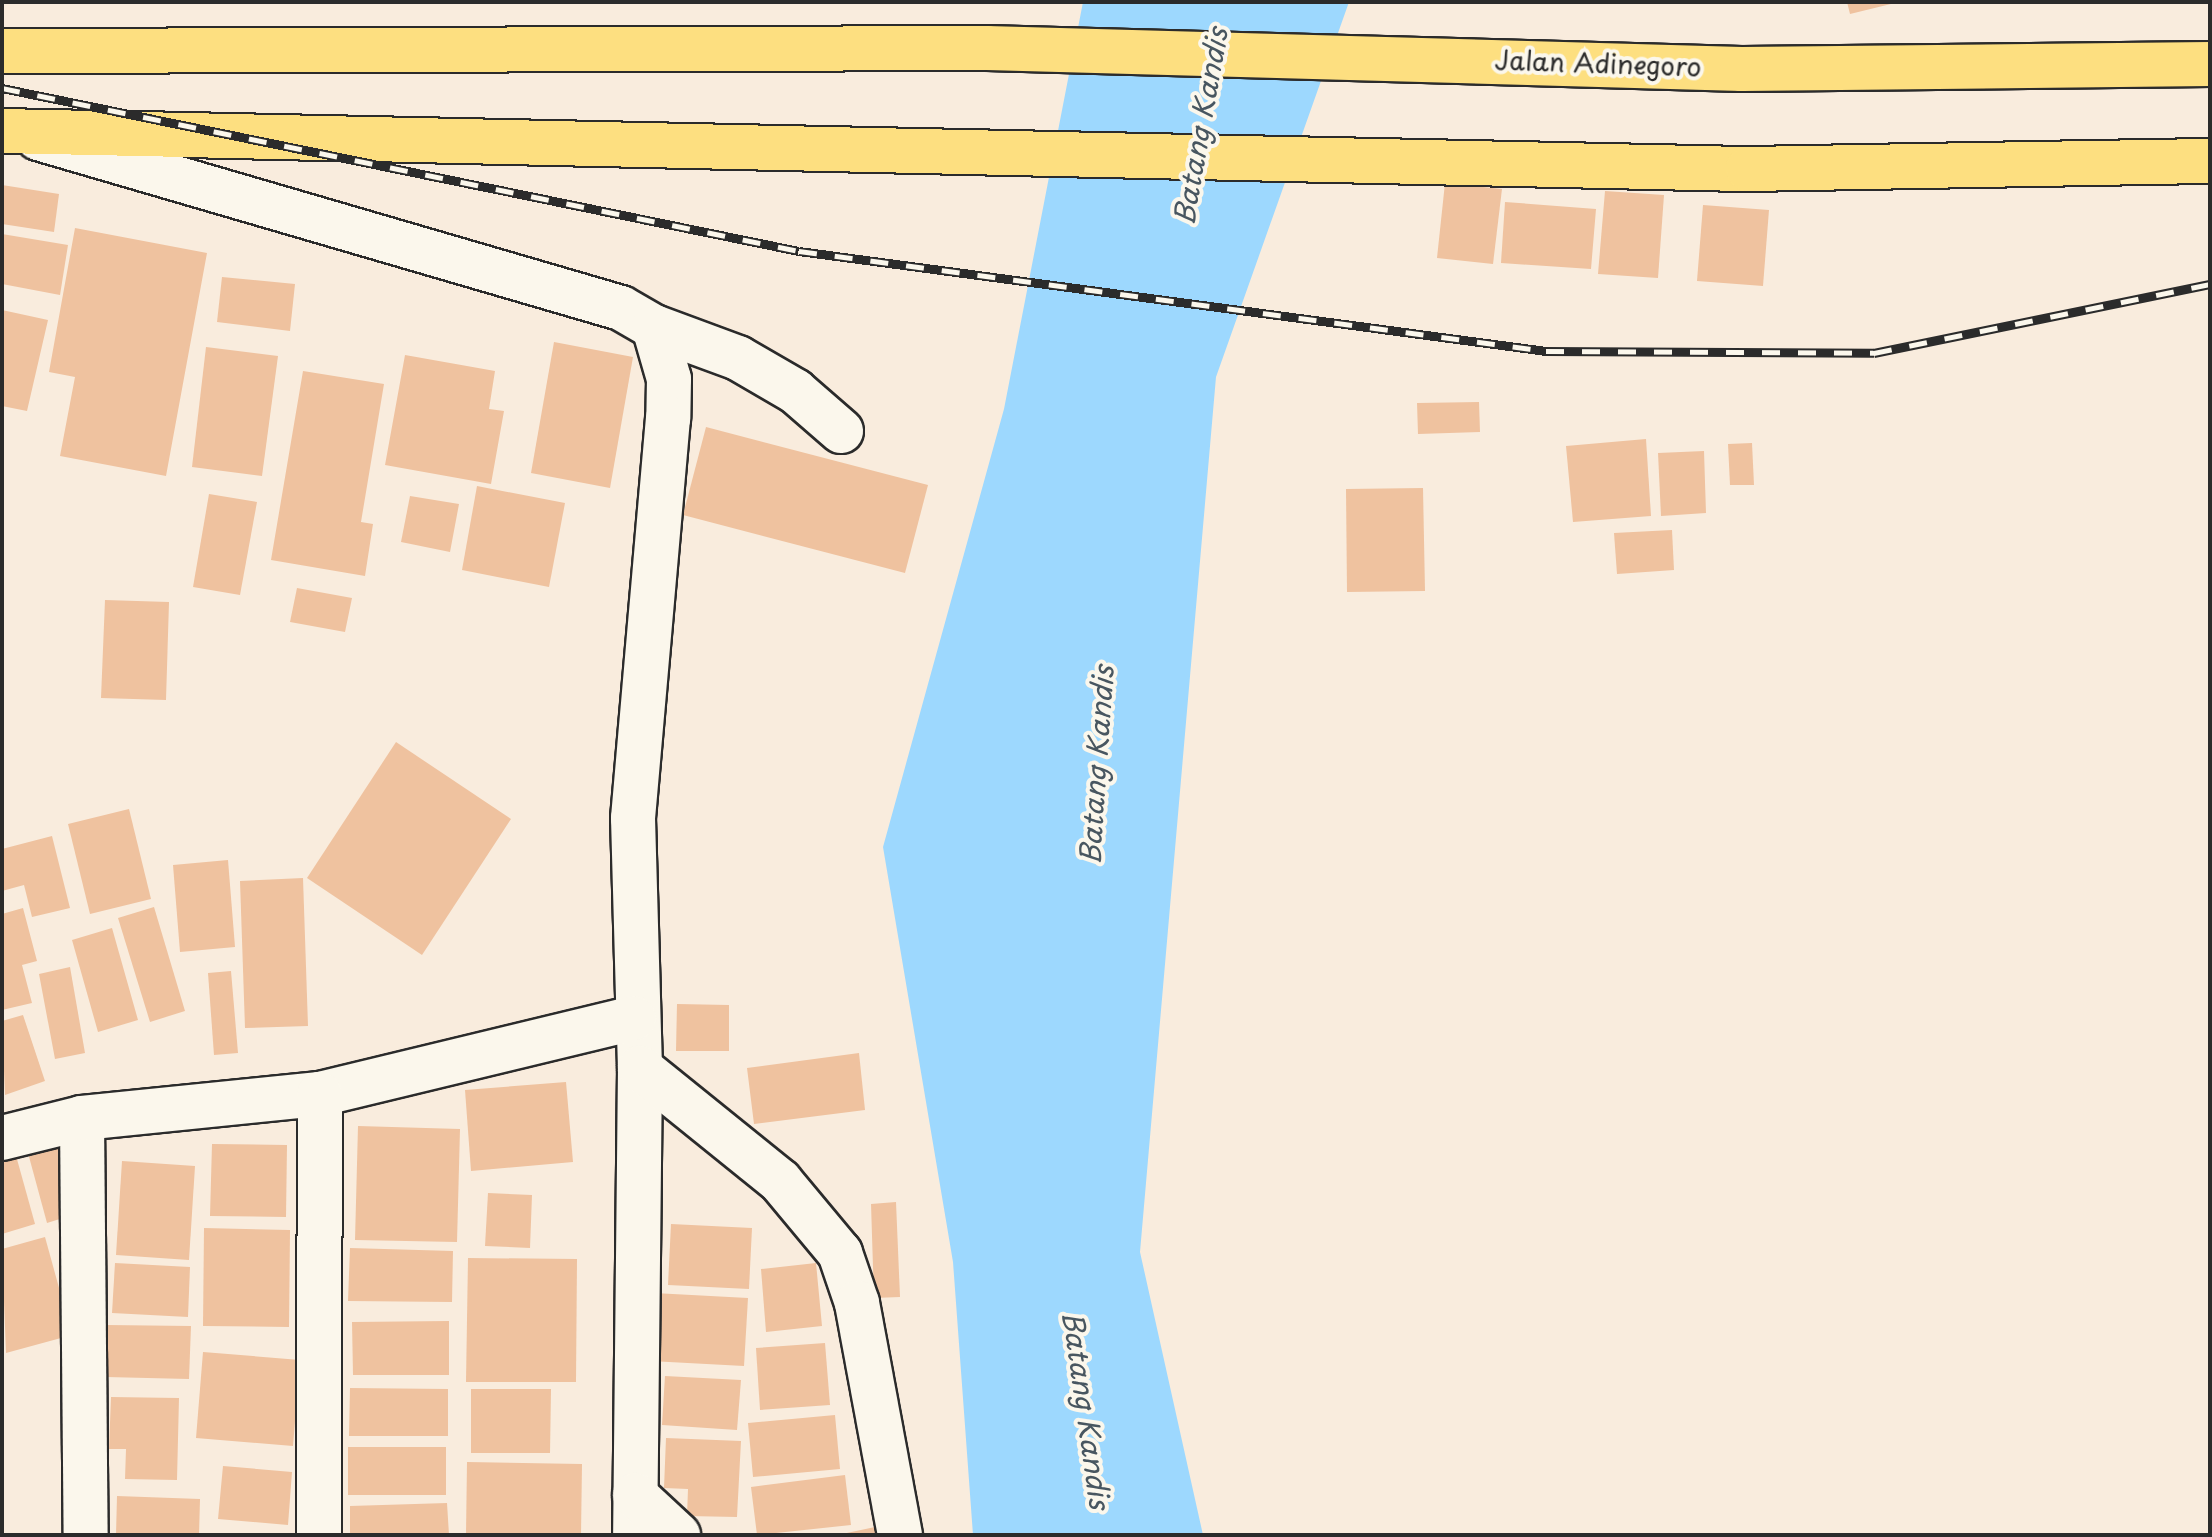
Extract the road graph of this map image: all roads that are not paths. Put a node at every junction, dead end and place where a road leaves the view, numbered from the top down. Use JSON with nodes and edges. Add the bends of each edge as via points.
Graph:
{"nodes":[{"id":1,"x":2,"y":51,"type":"edge"},
{"id":2,"x":2210,"y":64,"type":"edge"},
{"id":3,"x":8,"y":131,"type":"edge"},
{"id":4,"x":2210,"y":161,"type":"edge"},
{"id":5,"x":654,"y":327,"type":"junction"},
{"id":6,"x":841,"y":431,"type":"dead end"},
{"id":7,"x":634,"y":1018,"type":"junction"},
{"id":8,"x":640,"y":1068,"type":"junction"},
{"id":9,"x":320,"y":1094,"type":"junction"},
{"id":10,"x":82,"y":1118,"type":"junction"},
{"id":11,"x":2,"y":1138,"type":"edge"},
{"id":12,"x":635,"y":1515,"type":"edge"},
{"id":13,"x":86,"y":1535,"type":"edge"},
{"id":14,"x":319,"y":1535,"type":"edge"},
{"id":15,"x":678,"y":1535,"type":"edge"},
{"id":16,"x":900,"y":1535,"type":"edge"}],
"edges":[{"from":1,"to":2,"type":"highway","name":"Jalan Adinegoro","via":[[987,48],[1356,54],[1742,69]]},
{"from":3,"to":4,"type":"highway","via":[[989,148],[1748,169]]},
{"from":3,"to":5,"type":"street","via":[[621,308]]},
{"from":5,"to":6,"type":"street","via":[[738,358],[795,391]]},
{"from":5,"to":7,"type":"street","via":[[669,379],[668,418],[633,818]]},
{"from":7,"to":8,"type":"street"},
{"from":7,"to":9,"type":"street"},
{"from":8,"to":12,"type":"street"},
{"from":8,"to":16,"type":"street","via":[[780,1181],[840,1253],[857,1303]]},
{"from":9,"to":10,"type":"street"},
{"from":9,"to":14,"type":"street"},
{"from":10,"to":11,"type":"street"},
{"from":10,"to":13,"type":"street"},
{"from":12,"to":15,"type":"street"}]}
